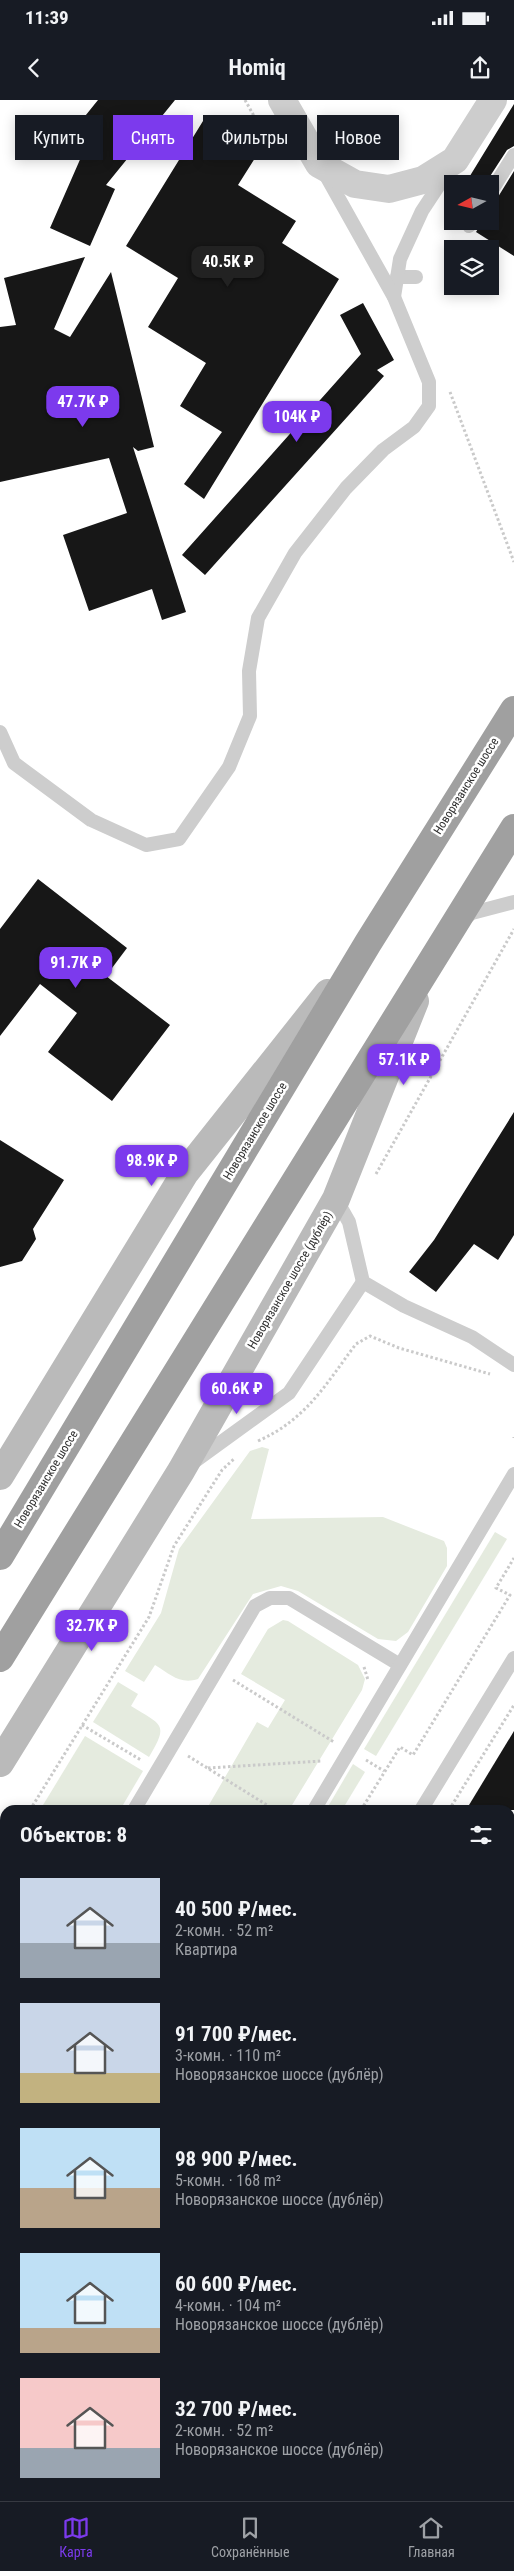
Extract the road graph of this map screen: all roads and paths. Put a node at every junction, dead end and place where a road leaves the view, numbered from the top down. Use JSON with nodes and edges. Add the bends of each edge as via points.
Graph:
{"nodes":[{"id":1,"x":245,"y":100,"type":"edge"},
{"id":2,"x":282,"y":100,"type":"edge"},
{"id":3,"x":493,"y":100,"type":"edge"},
{"id":4,"x":254,"y":115,"type":"edge"},
{"id":5,"x":514,"y":155,"type":"edge"},
{"id":6,"x":455,"y":160,"type":"junction"},
{"id":7,"x":319,"y":164,"type":"junction"},
{"id":8,"x":499,"y":179,"type":"edge"},
{"id":9,"x":397,"y":277,"type":"junction"},
{"id":10,"x":416,"y":277,"type":"dead end"},
{"id":11,"x":394,"y":297,"type":"junction"},
{"id":12,"x":448,"y":386,"type":"dead end"},
{"id":13,"x":514,"y":562,"type":"edge"},
{"id":14,"x":514,"y":710,"type":"edge"},
{"id":15,"x":0,"y":732,"type":"edge"},
{"id":16,"x":514,"y":828,"type":"edge"},
{"id":17,"x":514,"y":902,"type":"edge"},
{"id":18,"x":514,"y":929,"type":"edge"},
{"id":19,"x":448,"y":932,"type":"junction"},
{"id":20,"x":368,"y":943,"type":"junction"},
{"id":21,"x":433,"y":958,"type":"junction"},
{"id":22,"x":373,"y":1179,"type":"dead end"},
{"id":23,"x":336,"y":1199,"type":"junction"},
{"id":24,"x":363,"y":1282,"type":"junction"},
{"id":25,"x":514,"y":1365,"type":"edge"},
{"id":26,"x":498,"y":1377,"type":"dead end"},
{"id":27,"x":257,"y":1442,"type":"dead end"},
{"id":28,"x":242,"y":1451,"type":"dead end"},
{"id":29,"x":181,"y":1471,"type":"junction"},
{"id":30,"x":514,"y":1474,"type":"edge"},
{"id":31,"x":0,"y":1476,"type":"edge"},
{"id":32,"x":0,"y":1556,"type":"edge"},
{"id":33,"x":514,"y":1558,"type":"edge"},
{"id":34,"x":0,"y":1658,"type":"edge"},
{"id":35,"x":514,"y":1658,"type":"edge"},
{"id":36,"x":362,"y":1663,"type":"dead end"},
{"id":37,"x":400,"y":1665,"type":"junction"},
{"id":38,"x":237,"y":1672,"type":"dead end"},
{"id":39,"x":232,"y":1680,"type":"junction"},
{"id":40,"x":369,"y":1684,"type":"dead end"},
{"id":41,"x":228,"y":1688,"type":"dead end"},
{"id":42,"x":514,"y":1705,"type":"edge"},
{"id":43,"x":82,"y":1725,"type":"junction"},
{"id":44,"x":339,"y":1733,"type":"dead end"},
{"id":45,"x":334,"y":1742,"type":"junction"},
{"id":46,"x":193,"y":1748,"type":"dead end"},
{"id":47,"x":330,"y":1748,"type":"dead end"},
{"id":48,"x":327,"y":1755,"type":"dead end"},
{"id":49,"x":188,"y":1756,"type":"junction"},
{"id":50,"x":323,"y":1761,"type":"junction"},
{"id":51,"x":0,"y":1763,"type":"edge"},
{"id":52,"x":208,"y":1768,"type":"junction"},
{"id":53,"x":318,"y":1769,"type":"dead end"},
{"id":54,"x":157,"y":1770,"type":"junction"},
{"id":55,"x":33,"y":1805,"type":"edge"},
{"id":56,"x":137,"y":1805,"type":"edge"},
{"id":57,"x":267,"y":1805,"type":"edge"},
{"id":58,"x":317,"y":1805,"type":"edge"},
{"id":59,"x":364,"y":1805,"type":"edge"},
{"id":60,"x":424,"y":1805,"type":"edge"},
{"id":61,"x":452,"y":1805,"type":"edge"}],
"edges":[{"from":1,"to":4,"type":"path"},
{"from":2,"to":7,"type":"street"},
{"from":3,"to":6,"type":"street"},
{"from":5,"to":8,"type":"lane"},
{"from":6,"to":7,"type":"street","via":[[423,180],[389,189],[355,184]]},
{"from":6,"to":9,"type":"lane","via":[[422,211],[400,259]]},
{"from":7,"to":11,"type":"lane"},
{"from":9,"to":10,"type":"lane"},
{"from":9,"to":11,"type":"lane"},
{"from":11,"to":15,"type":"lane","via":[[429,382],[429,406],[414,427],[383,450],[346,488],[294,553],[258,618],[249,671],[250,716],[229,767],[179,839],[146,845],[91,820],[14,763]]},
{"from":12,"to":13,"type":"path"},
{"from":14,"to":20,"type":"highway","name":"Новорязанское шоссе"},
{"from":16,"to":19,"type":"highway"},
{"from":17,"to":19,"type":"lane","via":[[472,913]]},
{"from":18,"to":22,"type":"path"},
{"from":19,"to":21,"type":"highway"},
{"from":20,"to":31,"type":"main road","via":[[185,1173]]},
{"from":20,"to":32,"type":"highway","name":"Новорязанское шоссе"},
{"from":21,"to":23,"type":"main road","name":"Новорязанское шоссе (дублёр)"},
{"from":21,"to":34,"type":"highway"},
{"from":23,"to":24,"type":"lane","via":[[349,1222]]},
{"from":23,"to":29,"type":"main road","name":"Новорязанское шоссе (дублёр)"},
{"from":24,"to":25,"type":"lane","via":[[404,1306],[472,1337]]},
{"from":24,"to":29,"type":"lane","via":[[289,1393]]},
{"from":26,"to":27,"type":"path","via":[[399,1348],[382,1339],[362,1338],[310,1406],[279,1431]]},
{"from":28,"to":43,"type":"path","via":[[222,1470],[174,1546],[149,1617]]},
{"from":29,"to":51,"type":"main road","name":"Новорязанское шоссе (дублёр)"},
{"from":30,"to":37,"type":"lane"},
{"from":33,"to":59,"type":"path","via":[[496,1588],[510,1595],[413,1755],[400,1747]]},
{"from":35,"to":60,"type":"lane"},
{"from":36,"to":40,"type":"path"},
{"from":37,"to":54,"type":"lane","via":[[289,1598],[270,1598],[255,1606]]},
{"from":37,"to":58,"type":"lane"},
{"from":38,"to":39,"type":"path"},
{"from":39,"to":41,"type":"path"},
{"from":39,"to":45,"type":"path"},
{"from":42,"to":61,"type":"path"},
{"from":43,"to":54,"type":"path"},
{"from":43,"to":55,"type":"path"},
{"from":44,"to":45,"type":"path"},
{"from":45,"to":47,"type":"path"},
{"from":46,"to":49,"type":"path"},
{"from":48,"to":50,"type":"path"},
{"from":49,"to":52,"type":"path"},
{"from":49,"to":54,"type":"path","via":[[174,1780]]},
{"from":50,"to":52,"type":"path"},
{"from":50,"to":53,"type":"path"},
{"from":52,"to":57,"type":"path"},
{"from":54,"to":56,"type":"lane"}]}
